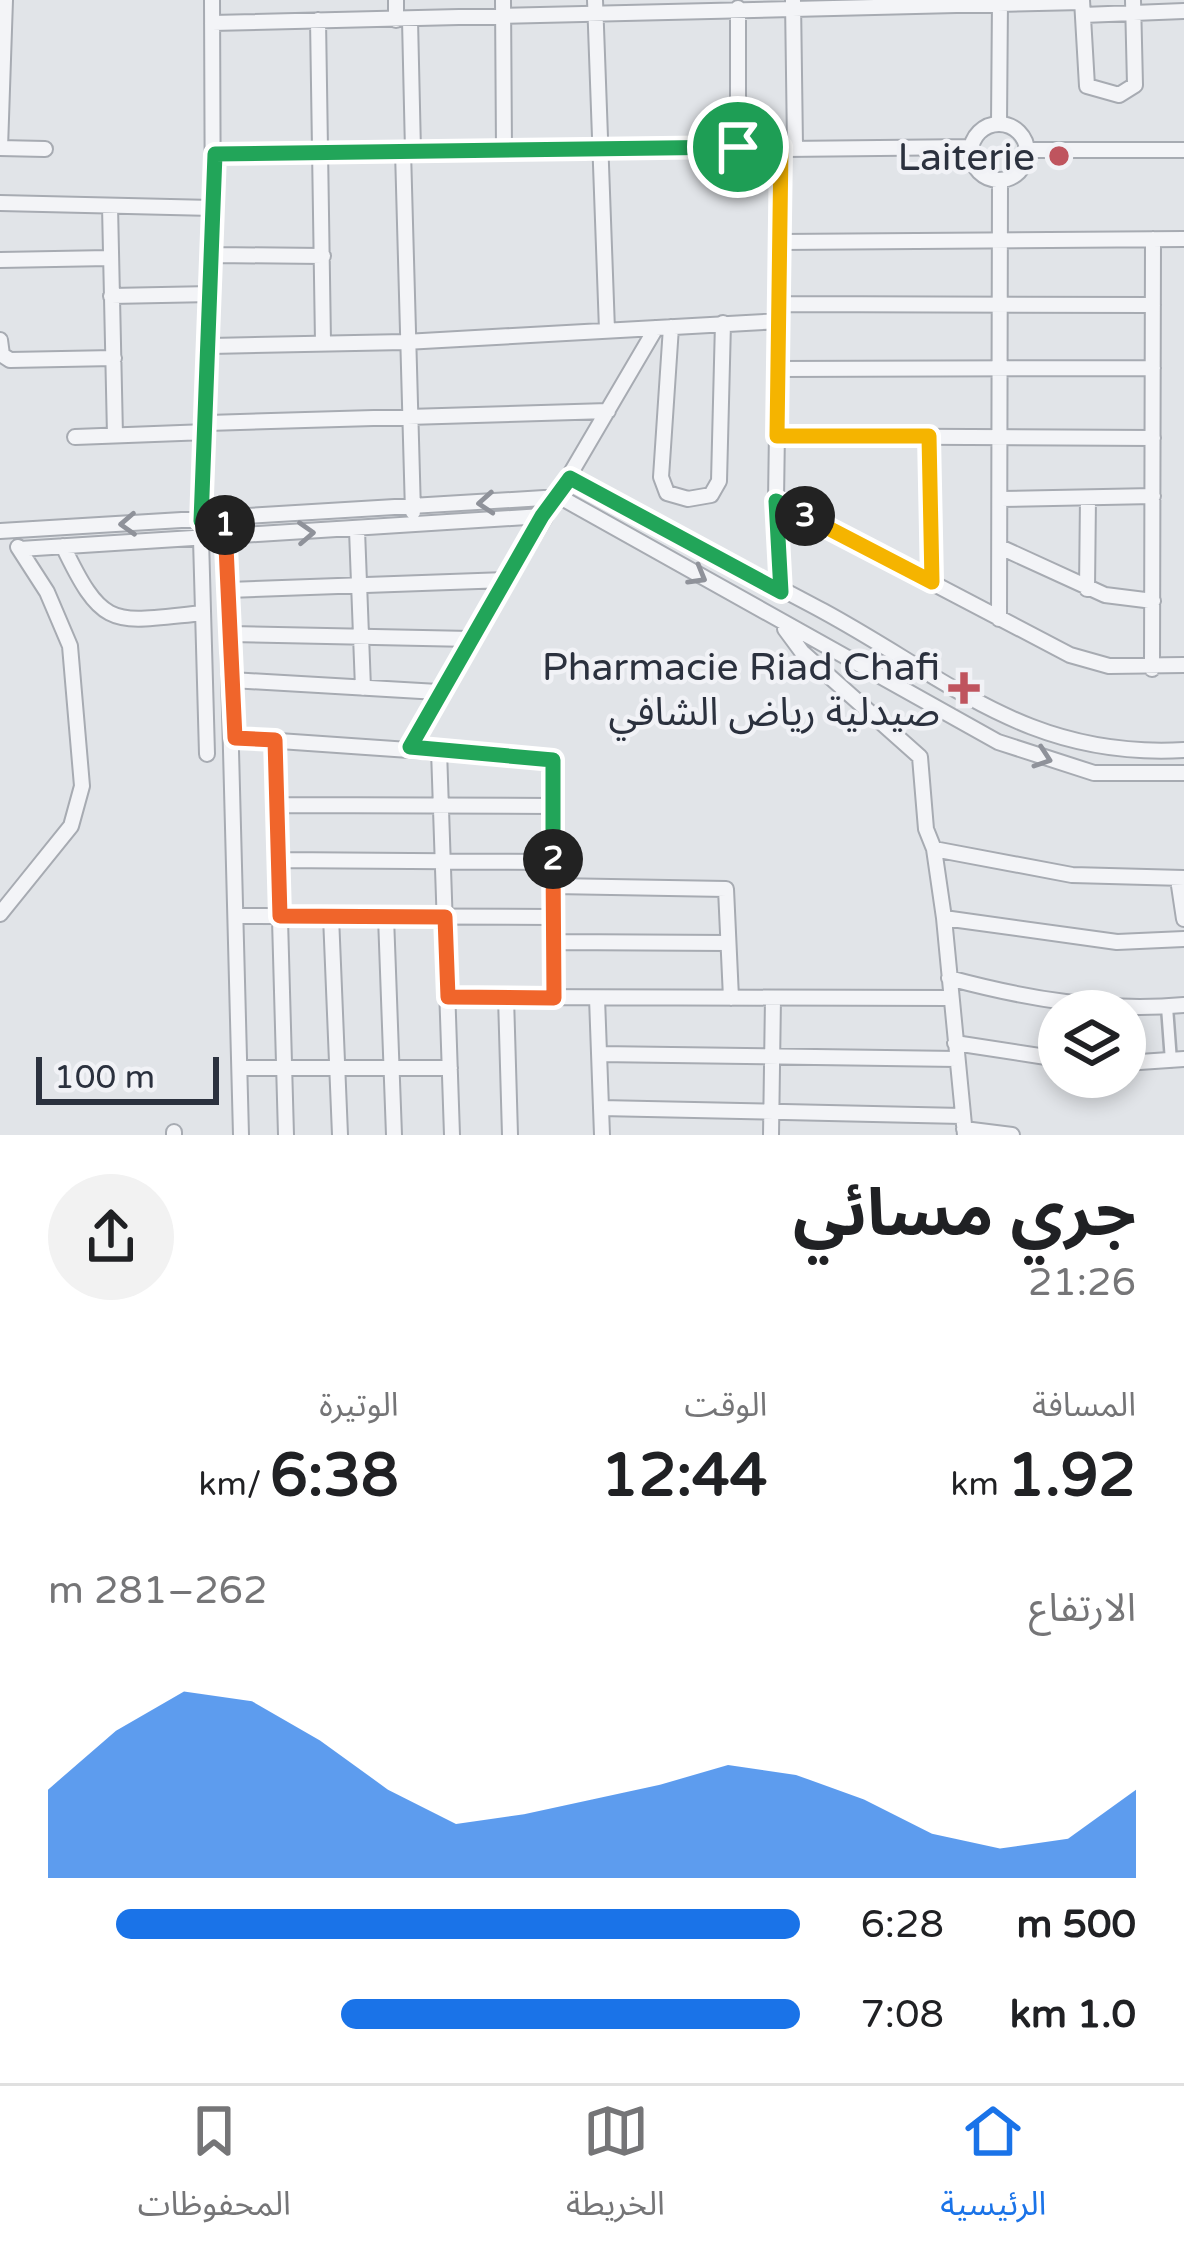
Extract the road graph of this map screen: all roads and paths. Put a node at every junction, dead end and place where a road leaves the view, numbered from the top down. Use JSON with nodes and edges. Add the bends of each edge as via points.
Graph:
{"nodes":[{"id":1,"x":5,"y":0,"type":"edge"},
{"id":2,"x":212,"y":0,"type":"edge"},
{"id":3,"x":292,"y":0,"type":"edge"},
{"id":4,"x":396,"y":0,"type":"edge"},
{"id":5,"x":503,"y":0,"type":"edge"},
{"id":6,"x":1000,"y":2,"type":"edge"},
{"id":7,"x":793,"y":3,"type":"edge"},
{"id":8,"x":907,"y":4,"type":"edge"},
{"id":9,"x":596,"y":6,"type":"edge"},
{"id":10,"x":1083,"y":6,"type":"edge"},
{"id":11,"x":1132,"y":7,"type":"edge"},
{"id":12,"x":738,"y":8,"type":"junction"},
{"id":13,"x":1184,"y":10,"type":"edge"},
{"id":14,"x":503,"y":17,"type":"junction"},
{"id":15,"x":318,"y":20,"type":"junction"},
{"id":16,"x":403,"y":20,"type":"junction"},
{"id":17,"x":293,"y":21,"type":"junction"},
{"id":18,"x":212,"y":23,"type":"junction"},
{"id":19,"x":999,"y":124,"type":"junction"},
{"id":20,"x":788,"y":146,"type":"junction"},
{"id":21,"x":738,"y":147,"type":"junction"},
{"id":22,"x":598,"y":148,"type":"junction"},
{"id":23,"x":971,"y":148,"type":"junction"},
{"id":24,"x":45,"y":149,"type":"dead end"},
{"id":25,"x":504,"y":150,"type":"junction"},
{"id":26,"x":1027,"y":150,"type":"junction"},
{"id":27,"x":1184,"y":150,"type":"edge"},
{"id":28,"x":321,"y":152,"type":"junction"},
{"id":29,"x":408,"y":152,"type":"junction"},
{"id":30,"x":215,"y":154,"type":"junction"},
{"id":31,"x":1000,"y":181,"type":"junction"},
{"id":32,"x":0,"y":203,"type":"edge"},
{"id":33,"x":110,"y":206,"type":"junction"},
{"id":34,"x":214,"y":208,"type":"junction"},
{"id":35,"x":1153,"y":239,"type":"junction"},
{"id":36,"x":1184,"y":239,"type":"edge"},
{"id":37,"x":1001,"y":241,"type":"junction"},
{"id":38,"x":780,"y":242,"type":"junction"},
{"id":39,"x":213,"y":256,"type":"junction"},
{"id":40,"x":322,"y":256,"type":"junction"},
{"id":41,"x":109,"y":258,"type":"junction"},
{"id":42,"x":0,"y":260,"type":"edge"},
{"id":43,"x":212,"y":294,"type":"junction"},
{"id":44,"x":111,"y":296,"type":"junction"},
{"id":45,"x":780,"y":304,"type":"junction"},
{"id":46,"x":1153,"y":305,"type":"junction"},
{"id":47,"x":1001,"y":306,"type":"junction"},
{"id":48,"x":780,"y":321,"type":"junction"},
{"id":49,"x":723,"y":323,"type":"junction"},
{"id":50,"x":663,"y":327,"type":"junction"},
{"id":51,"x":607,"y":330,"type":"junction"},
{"id":52,"x":0,"y":340,"type":"edge"},
{"id":53,"x":323,"y":343,"type":"junction"},
{"id":54,"x":405,"y":343,"type":"junction"},
{"id":55,"x":211,"y":346,"type":"junction"},
{"id":56,"x":114,"y":358,"type":"junction"},
{"id":57,"x":1153,"y":368,"type":"junction"},
{"id":58,"x":778,"y":369,"type":"junction"},
{"id":59,"x":1001,"y":371,"type":"junction"},
{"id":60,"x":608,"y":411,"type":"junction"},
{"id":61,"x":410,"y":418,"type":"junction"},
{"id":62,"x":208,"y":427,"type":"junction"},
{"id":63,"x":115,"y":435,"type":"junction"},
{"id":64,"x":777,"y":436,"type":"junction"},
{"id":65,"x":929,"y":436,"type":"junction"},
{"id":66,"x":1000,"y":436,"type":"junction"},
{"id":67,"x":75,"y":437,"type":"dead end"},
{"id":68,"x":1153,"y":438,"type":"junction"},
{"id":69,"x":570,"y":478,"type":"junction"},
{"id":70,"x":1153,"y":496,"type":"junction"},
{"id":71,"x":560,"y":497,"type":"junction"},
{"id":72,"x":1088,"y":498,"type":"junction"},
{"id":73,"x":1000,"y":499,"type":"junction"},
{"id":74,"x":776,"y":501,"type":"junction"},
{"id":75,"x":412,"y":508,"type":"junction"},
{"id":76,"x":542,"y":516,"type":"junction"},
{"id":77,"x":225,"y":520,"type":"junction"},
{"id":78,"x":201,"y":521,"type":"junction"},
{"id":79,"x":414,"y":526,"type":"junction"},
{"id":80,"x":357,"y":530,"type":"junction"},
{"id":81,"x":0,"y":532,"type":"edge"},
{"id":82,"x":226,"y":537,"type":"junction"},
{"id":83,"x":201,"y":539,"type":"junction"},
{"id":84,"x":63,"y":545,"type":"junction"},
{"id":85,"x":1000,"y":547,"type":"junction"},
{"id":86,"x":20,"y":549,"type":"junction"},
{"id":87,"x":506,"y":580,"type":"junction"},
{"id":88,"x":932,"y":582,"type":"junction"},
{"id":89,"x":359,"y":584,"type":"junction"},
{"id":90,"x":1087,"y":589,"type":"junction"},
{"id":91,"x":228,"y":590,"type":"junction"},
{"id":92,"x":781,"y":592,"type":"junction"},
{"id":93,"x":1153,"y":601,"type":"junction"},
{"id":94,"x":203,"y":613,"type":"junction"},
{"id":95,"x":998,"y":619,"type":"junction"},
{"id":96,"x":782,"y":624,"type":"junction"},
{"id":97,"x":230,"y":634,"type":"junction"},
{"id":98,"x":362,"y":637,"type":"junction"},
{"id":99,"x":471,"y":639,"type":"junction"},
{"id":100,"x":1184,"y":665,"type":"edge"},
{"id":101,"x":1152,"y":668,"type":"junction"},
{"id":102,"x":232,"y":680,"type":"junction"},
{"id":103,"x":363,"y":688,"type":"junction"},
{"id":104,"x":438,"y":692,"type":"junction"},
{"id":105,"x":235,"y":738,"type":"junction"},
{"id":106,"x":275,"y":740,"type":"junction"},
{"id":107,"x":410,"y":747,"type":"junction"},
{"id":108,"x":439,"y":750,"type":"junction"},
{"id":109,"x":1184,"y":750,"type":"edge"},
{"id":110,"x":207,"y":754,"type":"dead end"},
{"id":111,"x":1184,"y":773,"type":"edge"},
{"id":112,"x":277,"y":805,"type":"junction"},
{"id":113,"x":441,"y":806,"type":"junction"},
{"id":114,"x":553,"y":806,"type":"junction"},
{"id":115,"x":934,"y":849,"type":"junction"},
{"id":116,"x":278,"y":860,"type":"junction"},
{"id":117,"x":443,"y":861,"type":"junction"},
{"id":118,"x":554,"y":862,"type":"junction"},
{"id":119,"x":1181,"y":878,"type":"edge"},
{"id":120,"x":554,"y":886,"type":"junction"},
{"id":121,"x":0,"y":914,"type":"edge"},
{"id":122,"x":238,"y":916,"type":"junction"},
{"id":123,"x":280,"y":916,"type":"junction"},
{"id":124,"x":332,"y":916,"type":"junction"},
{"id":125,"x":386,"y":916,"type":"junction"},
{"id":126,"x":445,"y":917,"type":"junction"},
{"id":127,"x":554,"y":917,"type":"junction"},
{"id":128,"x":944,"y":918,"type":"junction"},
{"id":129,"x":1184,"y":920,"type":"edge"},
{"id":130,"x":1184,"y":939,"type":"edge"},
{"id":131,"x":554,"y":942,"type":"junction"},
{"id":132,"x":728,"y":943,"type":"junction"},
{"id":133,"x":949,"y":978,"type":"junction"},
{"id":134,"x":448,"y":997,"type":"junction"},
{"id":135,"x":506,"y":997,"type":"junction"},
{"id":136,"x":554,"y":998,"type":"junction"},
{"id":137,"x":597,"y":998,"type":"junction"},
{"id":138,"x":731,"y":998,"type":"junction"},
{"id":139,"x":773,"y":998,"type":"junction"},
{"id":140,"x":951,"y":998,"type":"junction"},
{"id":141,"x":1184,"y":1005,"type":"edge"},
{"id":142,"x":1166,"y":1006,"type":"junction"},
{"id":143,"x":956,"y":1051,"type":"junction"},
{"id":144,"x":599,"y":1054,"type":"junction"},
{"id":145,"x":772,"y":1057,"type":"junction"},
{"id":146,"x":1038,"y":1057,"type":"edge"},
{"id":147,"x":1178,"y":1060,"type":"edge"},
{"id":148,"x":1146,"y":1062,"type":"edge"},
{"id":149,"x":284,"y":1067,"type":"junction"},
{"id":150,"x":392,"y":1067,"type":"junction"},
{"id":151,"x":450,"y":1067,"type":"junction"},
{"id":152,"x":241,"y":1068,"type":"junction"},
{"id":153,"x":337,"y":1068,"type":"junction"},
{"id":154,"x":601,"y":1108,"type":"junction"},
{"id":155,"x":772,"y":1112,"type":"junction"},
{"id":156,"x":964,"y":1127,"type":"edge"},
{"id":157,"x":242,"y":1135,"type":"edge"},
{"id":158,"x":286,"y":1135,"type":"edge"},
{"id":159,"x":340,"y":1135,"type":"edge"},
{"id":160,"x":394,"y":1135,"type":"edge"},
{"id":161,"x":452,"y":1135,"type":"edge"},
{"id":162,"x":510,"y":1135,"type":"edge"},
{"id":163,"x":602,"y":1135,"type":"edge"},
{"id":164,"x":771,"y":1135,"type":"edge"},
{"id":165,"x":1012,"y":1135,"type":"edge"}],
"edges":[{"from":1,"to":24,"type":"street","via":[[0,148]]},
{"from":2,"to":18,"type":"street"},
{"from":3,"to":17,"type":"street"},
{"from":4,"to":16,"type":"street"},
{"from":5,"to":14,"type":"street"},
{"from":6,"to":8,"type":"street"},
{"from":6,"to":10,"type":"street"},
{"from":6,"to":19,"type":"street"},
{"from":7,"to":8,"type":"street"},
{"from":7,"to":12,"type":"street"},
{"from":7,"to":20,"type":"street"},
{"from":9,"to":12,"type":"street"},
{"from":9,"to":14,"type":"street"},
{"from":9,"to":22,"type":"street"},
{"from":10,"to":11,"type":"street"},
{"from":10,"to":11,"type":"street","via":[[1087,86],[1118,94],[1135,85]]},
{"from":11,"to":13,"type":"street"},
{"from":12,"to":21,"type":"street"},
{"from":14,"to":16,"type":"street"},
{"from":14,"to":25,"type":"street"},
{"from":15,"to":16,"type":"street"},
{"from":15,"to":17,"type":"street"},
{"from":15,"to":28,"type":"street"},
{"from":16,"to":29,"type":"street"},
{"from":17,"to":18,"type":"street"},
{"from":18,"to":30,"type":"street"},
{"from":19,"to":23,"type":"street","via":[[981,131]]},
{"from":19,"to":26,"type":"street","via":[[1018,131]]},
{"from":20,"to":21,"type":"street"},
{"from":20,"to":23,"type":"street"},
{"from":20,"to":38,"type":"street"},
{"from":21,"to":22,"type":"street"},
{"from":22,"to":25,"type":"street"},
{"from":22,"to":51,"type":"street"},
{"from":23,"to":31,"type":"street","via":[[976,168]]},
{"from":25,"to":29,"type":"street"},
{"from":26,"to":27,"type":"street"},
{"from":26,"to":31,"type":"street","via":[[1021,170]]},
{"from":28,"to":29,"type":"street"},
{"from":28,"to":30,"type":"street"},
{"from":28,"to":40,"type":"street"},
{"from":29,"to":54,"type":"street"},
{"from":30,"to":34,"type":"street"},
{"from":31,"to":37,"type":"street"},
{"from":32,"to":33,"type":"street"},
{"from":33,"to":34,"type":"street"},
{"from":33,"to":41,"type":"street"},
{"from":34,"to":39,"type":"street"},
{"from":35,"to":36,"type":"street"},
{"from":35,"to":37,"type":"street"},
{"from":35,"to":46,"type":"street"},
{"from":37,"to":38,"type":"street"},
{"from":37,"to":47,"type":"street"},
{"from":38,"to":45,"type":"street"},
{"from":39,"to":40,"type":"street"},
{"from":39,"to":43,"type":"street"},
{"from":40,"to":53,"type":"street"},
{"from":41,"to":42,"type":"street"},
{"from":41,"to":44,"type":"street"},
{"from":43,"to":44,"type":"street"},
{"from":43,"to":55,"type":"street"},
{"from":44,"to":56,"type":"street"},
{"from":45,"to":47,"type":"street"},
{"from":45,"to":48,"type":"street"},
{"from":46,"to":47,"type":"street"},
{"from":46,"to":57,"type":"street"},
{"from":47,"to":59,"type":"street"},
{"from":48,"to":49,"type":"street"},
{"from":48,"to":58,"type":"street"},
{"from":49,"to":50,"type":"street"},
{"from":49,"to":50,"type":"street","via":[[719,481],[711,495],[695,499],[667,493],[661,477]]},
{"from":50,"to":51,"type":"street"},
{"from":50,"to":60,"type":"street"},
{"from":51,"to":54,"type":"street"},
{"from":52,"to":56,"type":"street","via":[[10,360]]},
{"from":53,"to":54,"type":"street"},
{"from":53,"to":55,"type":"street"},
{"from":54,"to":61,"type":"street"},
{"from":55,"to":62,"type":"street"},
{"from":56,"to":63,"type":"street"},
{"from":57,"to":59,"type":"street"},
{"from":57,"to":68,"type":"street"},
{"from":58,"to":59,"type":"street"},
{"from":58,"to":64,"type":"street"},
{"from":59,"to":66,"type":"street"},
{"from":60,"to":61,"type":"street"},
{"from":60,"to":69,"type":"street"},
{"from":61,"to":62,"type":"street"},
{"from":61,"to":75,"type":"street"},
{"from":62,"to":63,"type":"street"},
{"from":62,"to":78,"type":"street"},
{"from":63,"to":67,"type":"street"},
{"from":64,"to":65,"type":"street"},
{"from":64,"to":74,"type":"street"},
{"from":65,"to":66,"type":"street"},
{"from":65,"to":88,"type":"street"},
{"from":66,"to":68,"type":"street"},
{"from":66,"to":73,"type":"street"},
{"from":68,"to":70,"type":"street"},
{"from":69,"to":71,"type":"street"},
{"from":69,"to":92,"type":"street"},
{"from":70,"to":72,"type":"street"},
{"from":70,"to":93,"type":"street"},
{"from":71,"to":75,"type":"street","one_way":true},
{"from":71,"to":76,"type":"street"},
{"from":71,"to":96,"type":"street","one_way":true},
{"from":72,"to":73,"type":"street"},
{"from":72,"to":90,"type":"street"},
{"from":73,"to":85,"type":"street"},
{"from":74,"to":88,"type":"street"},
{"from":74,"to":92,"type":"street"},
{"from":75,"to":77,"type":"street"},
{"from":75,"to":79,"type":"street"},
{"from":76,"to":79,"type":"street"},
{"from":76,"to":87,"type":"street"},
{"from":77,"to":78,"type":"street"},
{"from":77,"to":82,"type":"street"},
{"from":78,"to":81,"type":"street","one_way":true},
{"from":78,"to":83,"type":"street"},
{"from":79,"to":80,"type":"street"},
{"from":82,"to":80,"type":"street","one_way":true},
{"from":80,"to":89,"type":"street"},
{"from":81,"to":86,"type":"street"},
{"from":82,"to":83,"type":"street"},
{"from":82,"to":91,"type":"street"},
{"from":83,"to":84,"type":"street"},
{"from":83,"to":94,"type":"street"},
{"from":84,"to":86,"type":"street"},
{"from":84,"to":94,"type":"street","via":[[93,604],[110,616]]},
{"from":85,"to":90,"type":"street"},
{"from":85,"to":95,"type":"street"},
{"from":86,"to":121,"type":"street","via":[[70,646],[82,786],[71,826]]},
{"from":87,"to":89,"type":"street"},
{"from":87,"to":99,"type":"street"},
{"from":88,"to":95,"type":"street"},
{"from":89,"to":91,"type":"street"},
{"from":89,"to":98,"type":"street"},
{"from":90,"to":93,"type":"street"},
{"from":91,"to":97,"type":"street"},
{"from":92,"to":109,"type":"street","via":[[1006,717],[1097,749]]},
{"from":93,"to":101,"type":"street"},
{"from":94,"to":110,"type":"street"},
{"from":95,"to":101,"type":"street","via":[[1070,655]]},
{"from":96,"to":111,"type":"street","one_way":true,"via":[[998,742],[1094,773]]},
{"from":96,"to":115,"type":"street","via":[[802,652],[917,752]]},
{"from":97,"to":98,"type":"street"},
{"from":97,"to":102,"type":"street"},
{"from":98,"to":99,"type":"street"},
{"from":98,"to":103,"type":"street"},
{"from":99,"to":104,"type":"street"},
{"from":100,"to":101,"type":"street"},
{"from":102,"to":103,"type":"street"},
{"from":102,"to":105,"type":"street"},
{"from":103,"to":104,"type":"street"},
{"from":104,"to":107,"type":"street"},
{"from":105,"to":106,"type":"street"},
{"from":105,"to":122,"type":"street"},
{"from":106,"to":107,"type":"street"},
{"from":106,"to":112,"type":"street"},
{"from":107,"to":108,"type":"street"},
{"from":108,"to":113,"type":"street"},
{"from":108,"to":114,"type":"street","via":[[553,760]]},
{"from":112,"to":113,"type":"street"},
{"from":112,"to":116,"type":"street"},
{"from":113,"to":114,"type":"street"},
{"from":113,"to":117,"type":"street"},
{"from":114,"to":118,"type":"street"},
{"from":115,"to":119,"type":"street","via":[[1072,875]]},
{"from":115,"to":128,"type":"street"},
{"from":116,"to":117,"type":"street"},
{"from":116,"to":123,"type":"street"},
{"from":117,"to":118,"type":"street"},
{"from":117,"to":126,"type":"street"},
{"from":118,"to":120,"type":"street"},
{"from":119,"to":129,"type":"street"},
{"from":120,"to":127,"type":"street"},
{"from":120,"to":132,"type":"street","via":[[725,889]]},
{"from":122,"to":123,"type":"street"},
{"from":122,"to":152,"type":"street"},
{"from":123,"to":124,"type":"street"},
{"from":123,"to":149,"type":"street"},
{"from":124,"to":125,"type":"street"},
{"from":124,"to":153,"type":"street"},
{"from":125,"to":126,"type":"street"},
{"from":125,"to":150,"type":"street"},
{"from":126,"to":127,"type":"street"},
{"from":126,"to":134,"type":"street"},
{"from":127,"to":131,"type":"street"},
{"from":128,"to":130,"type":"street","via":[[1117,942]]},
{"from":128,"to":133,"type":"street"},
{"from":131,"to":132,"type":"street"},
{"from":131,"to":136,"type":"street"},
{"from":132,"to":138,"type":"street"},
{"from":133,"to":140,"type":"street"},
{"from":133,"to":142,"type":"street","via":[[1090,1006]]},
{"from":134,"to":135,"type":"street"},
{"from":134,"to":151,"type":"street"},
{"from":135,"to":136,"type":"street"},
{"from":135,"to":162,"type":"street"},
{"from":136,"to":137,"type":"street"},
{"from":137,"to":138,"type":"street"},
{"from":137,"to":144,"type":"street"},
{"from":138,"to":139,"type":"street"},
{"from":139,"to":140,"type":"street"},
{"from":139,"to":145,"type":"street"},
{"from":140,"to":143,"type":"street"},
{"from":141,"to":142,"type":"street"},
{"from":142,"to":147,"type":"street"},
{"from":143,"to":145,"type":"street"},
{"from":143,"to":146,"type":"street"},
{"from":143,"to":156,"type":"street"},
{"from":144,"to":145,"type":"street"},
{"from":144,"to":154,"type":"street"},
{"from":145,"to":155,"type":"street"},
{"from":147,"to":148,"type":"street"},
{"from":149,"to":152,"type":"street"},
{"from":149,"to":153,"type":"street"},
{"from":149,"to":158,"type":"street"},
{"from":150,"to":151,"type":"street"},
{"from":150,"to":153,"type":"street"},
{"from":150,"to":160,"type":"street"},
{"from":151,"to":161,"type":"street"},
{"from":152,"to":157,"type":"street"},
{"from":153,"to":159,"type":"street"},
{"from":154,"to":155,"type":"street"},
{"from":154,"to":163,"type":"street"},
{"from":155,"to":156,"type":"street"},
{"from":155,"to":164,"type":"street"},
{"from":156,"to":165,"type":"street"}]}
